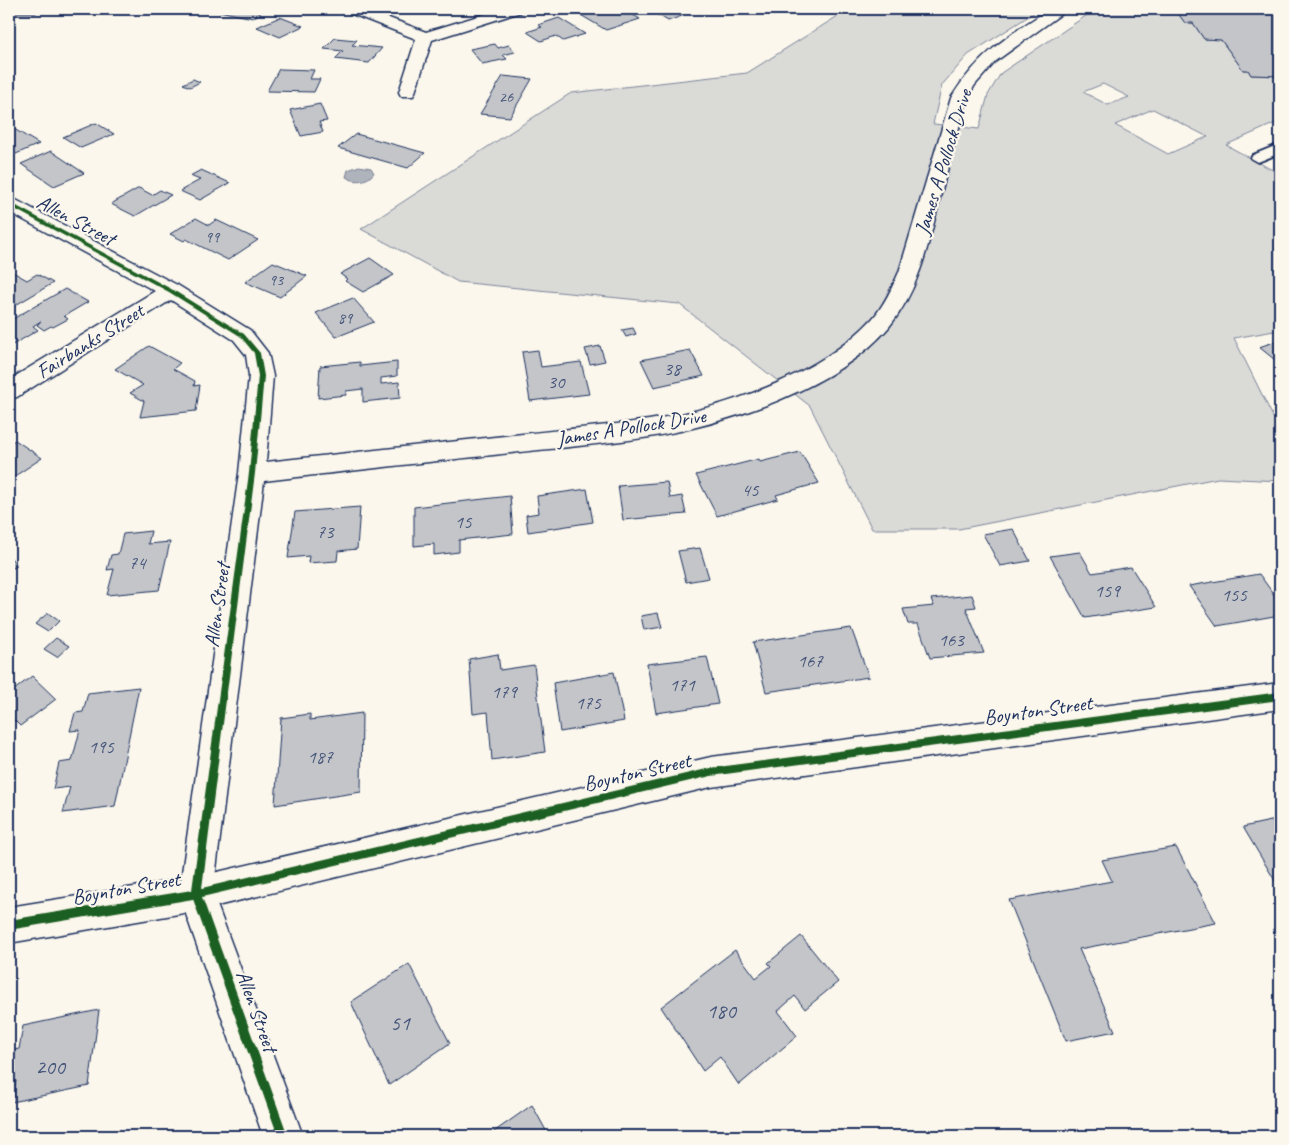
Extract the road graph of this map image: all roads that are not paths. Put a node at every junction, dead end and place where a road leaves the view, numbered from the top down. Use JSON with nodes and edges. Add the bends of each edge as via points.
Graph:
{"nodes":[{"id":1,"x":352,"y":9,"type":"edge"},
{"id":2,"x":516,"y":9,"type":"edge"},
{"id":3,"x":1060,"y":9,"type":"edge"},
{"id":4,"x":425,"y":37,"type":"junction"},
{"id":5,"x":407,"y":92,"type":"dead end"},
{"id":6,"x":1280,"y":148,"type":"edge"},
{"id":7,"x":1258,"y":158,"type":"dead end"},
{"id":8,"x":9,"y":204,"type":"edge"},
{"id":9,"x":171,"y":291,"type":"junction"},
{"id":10,"x":9,"y":392,"type":"edge"},
{"id":11,"x":252,"y":473,"type":"junction"},
{"id":12,"x":1280,"y":696,"type":"edge"},
{"id":13,"x":196,"y":894,"type":"junction"},
{"id":14,"x":9,"y":925,"type":"edge"},
{"id":15,"x":283,"y":1136,"type":"edge"}],
"edges":[{"from":1,"to":4,"type":"street"},
{"from":2,"to":4,"type":"street"},
{"from":3,"to":11,"type":"street","name":"James A Pollock Drive","via":[[995,53],[968,81],[959,98],[912,268],[884,319],[833,362],[786,387],[700,419],[650,428]]},
{"from":4,"to":5,"type":"street"},
{"from":6,"to":7,"type":"lane"},
{"from":8,"to":9,"type":"street","name":"Allen Street"},
{"from":9,"to":10,"type":"street","name":"Fairbanks Street"},
{"from":9,"to":11,"type":"street","name":"Allen Street","via":[[242,335],[257,354],[261,376]]},
{"from":11,"to":13,"type":"street","name":"Allen Street"},
{"from":12,"to":13,"type":"street","name":"Boynton Street","via":[[711,772]]},
{"from":13,"to":14,"type":"street","name":"Boynton Street"},
{"from":13,"to":15,"type":"street","name":"Allen Street"}]}
